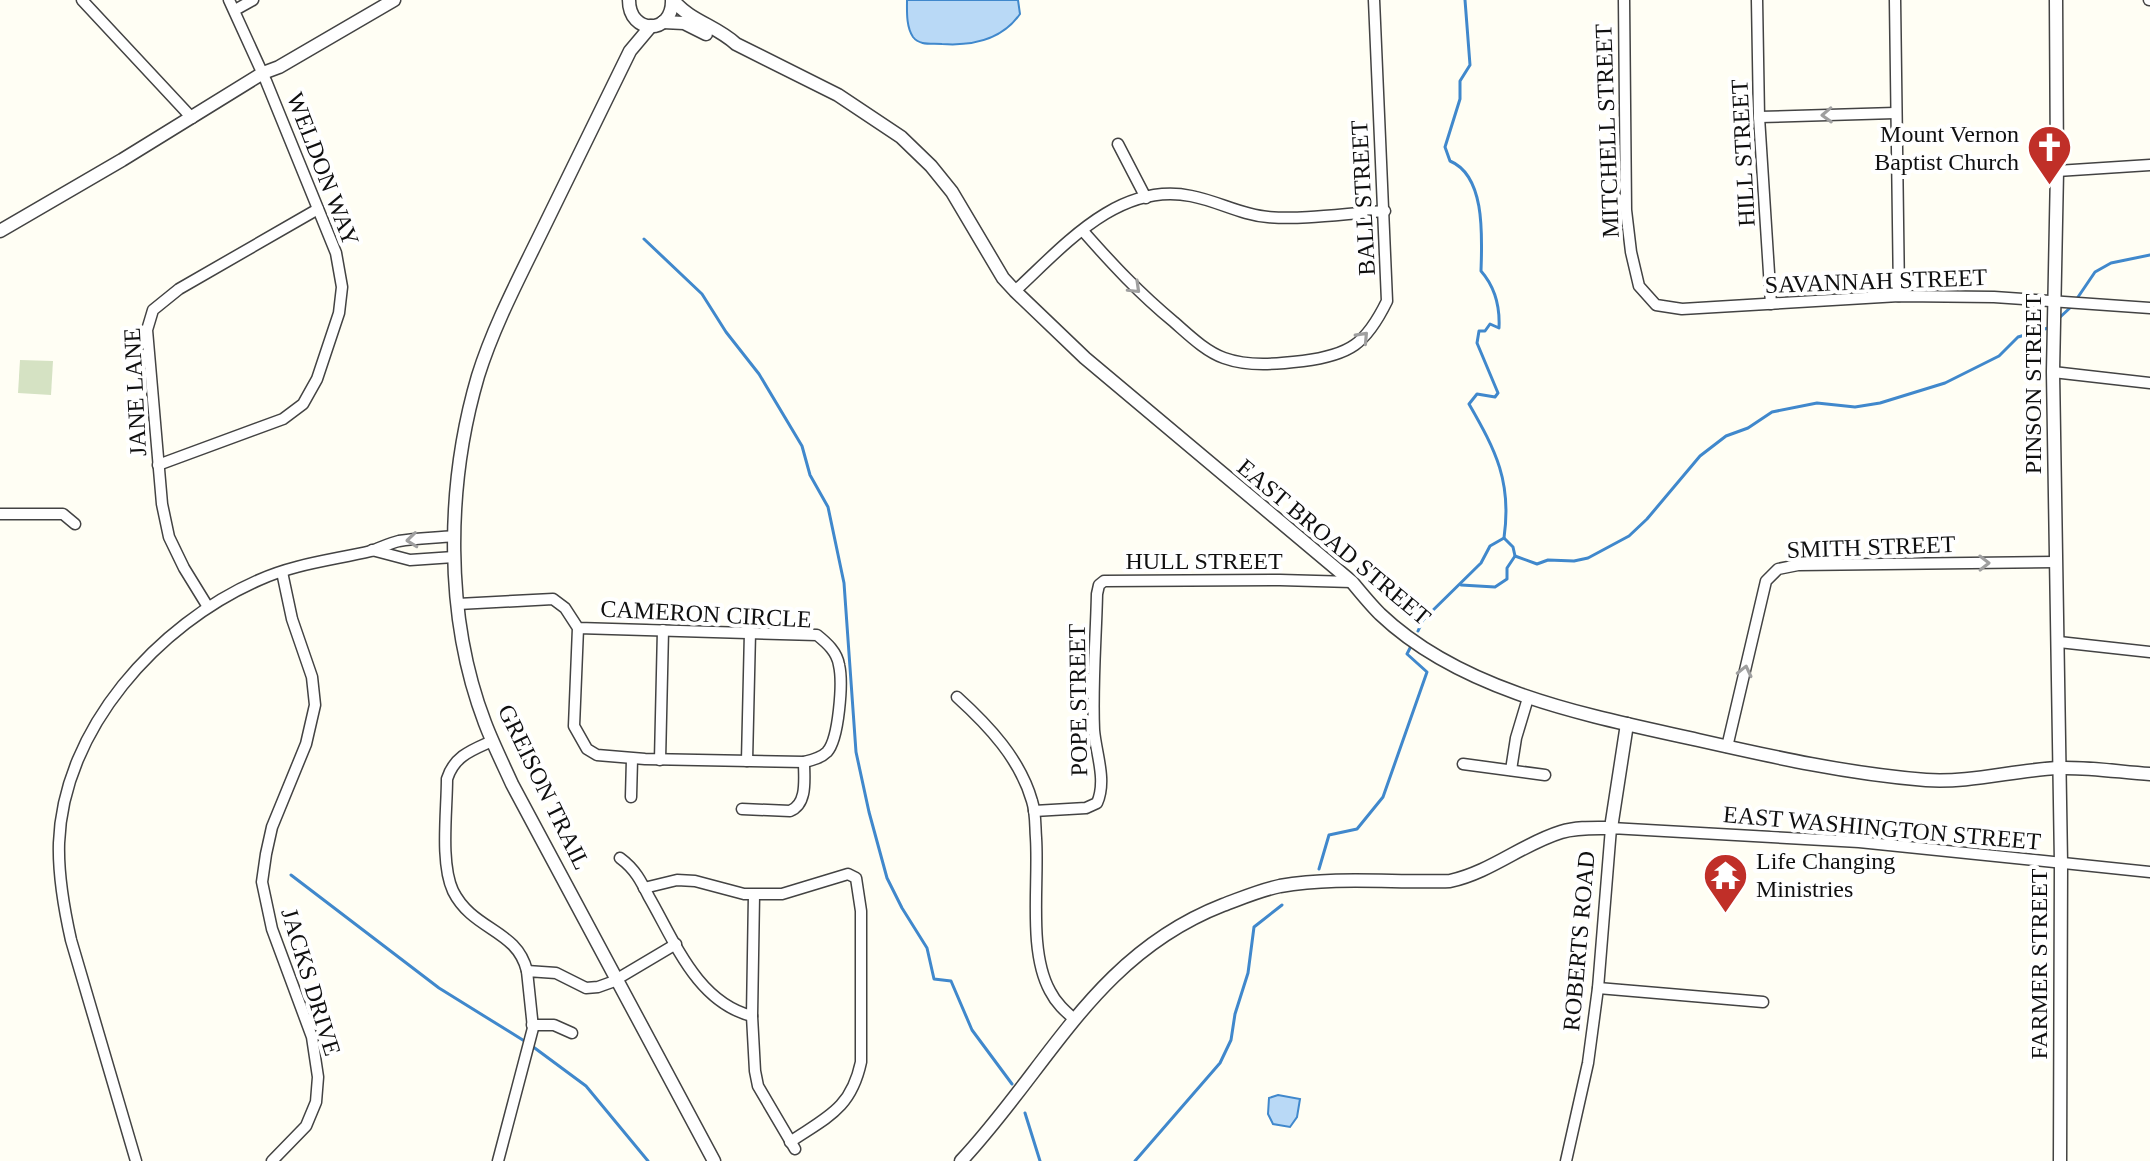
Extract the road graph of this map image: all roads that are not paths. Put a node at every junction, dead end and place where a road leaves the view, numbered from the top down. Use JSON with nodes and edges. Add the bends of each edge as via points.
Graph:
{"nodes":[{"id":1,"x":82,"y":0,"type":"edge"},
{"id":2,"x":229,"y":0,"type":"edge"},
{"id":3,"x":253,"y":0,"type":"edge"},
{"id":4,"x":394,"y":0,"type":"edge"},
{"id":5,"x":617,"y":0,"type":"edge"},
{"id":6,"x":672,"y":0,"type":"edge"},
{"id":7,"x":1374,"y":0,"type":"edge"},
{"id":8,"x":1624,"y":0,"type":"edge"},
{"id":9,"x":1757,"y":0,"type":"edge"},
{"id":10,"x":1895,"y":0,"type":"edge"},
{"id":11,"x":2056,"y":0,"type":"edge"},
{"id":12,"x":235,"y":10,"type":"junction"},
{"id":13,"x":631,"y":10,"type":"edge"},
{"id":14,"x":657,"y":24,"type":"junction"},
{"id":15,"x":736,"y":44,"type":"junction"},
{"id":16,"x":630,"y":51,"type":"junction"},
{"id":17,"x":263,"y":73,"type":"junction"},
{"id":18,"x":1895,"y":113,"type":"junction"},
{"id":19,"x":1759,"y":117,"type":"junction"},
{"id":20,"x":192,"y":118,"type":"junction"},
{"id":21,"x":1118,"y":144,"type":"dead end"},
{"id":22,"x":2150,"y":165,"type":"edge"},
{"id":23,"x":2057,"y":171,"type":"junction"},
{"id":24,"x":1146,"y":198,"type":"junction"},
{"id":25,"x":318,"y":209,"type":"junction"},
{"id":26,"x":1385,"y":211,"type":"junction"},
{"id":27,"x":0,"y":231,"type":"edge"},
{"id":28,"x":1083,"y":231,"type":"junction"},
{"id":29,"x":1015,"y":291,"type":"junction"},
{"id":30,"x":1899,"y":296,"type":"junction"},
{"id":31,"x":2056,"y":301,"type":"junction"},
{"id":32,"x":1652,"y":302,"type":"joint"},
{"id":33,"x":1771,"y":304,"type":"junction"},
{"id":34,"x":2150,"y":308,"type":"edge"},
{"id":35,"x":2053,"y":372,"type":"junction"},
{"id":36,"x":2150,"y":383,"type":"edge"},
{"id":37,"x":158,"y":465,"type":"junction"},
{"id":38,"x":0,"y":514,"type":"edge"},
{"id":39,"x":75,"y":524,"type":"dead end"},
{"id":40,"x":454,"y":536,"type":"junction"},
{"id":41,"x":372,"y":550,"type":"junction"},
{"id":42,"x":454,"y":557,"type":"junction"},
{"id":43,"x":2056,"y":562,"type":"junction"},
{"id":44,"x":282,"y":572,"type":"junction"},
{"id":45,"x":1104,"y":581,"type":"joint"},
{"id":46,"x":1352,"y":582,"type":"junction"},
{"id":47,"x":458,"y":604,"type":"junction"},
{"id":48,"x":208,"y":607,"type":"junction"},
{"id":49,"x":578,"y":628,"type":"junction"},
{"id":50,"x":663,"y":630,"type":"junction"},
{"id":51,"x":750,"y":632,"type":"junction"},
{"id":52,"x":2059,"y":642,"type":"junction"},
{"id":53,"x":2150,"y":652,"type":"edge"},
{"id":54,"x":957,"y":697,"type":"dead end"},
{"id":55,"x":1528,"y":698,"type":"junction"},
{"id":56,"x":1627,"y":724,"type":"junction"},
{"id":57,"x":492,"y":741,"type":"junction"},
{"id":58,"x":1727,"y":747,"type":"junction"},
{"id":59,"x":632,"y":759,"type":"junction"},
{"id":60,"x":660,"y":760,"type":"junction"},
{"id":61,"x":747,"y":761,"type":"junction"},
{"id":62,"x":804,"y":762,"type":"junction"},
{"id":63,"x":1463,"y":764,"type":"dead end"},
{"id":64,"x":2060,"y":768,"type":"junction"},
{"id":65,"x":1511,"y":770,"type":"junction"},
{"id":66,"x":2150,"y":774,"type":"edge"},
{"id":67,"x":1545,"y":775,"type":"dead end"},
{"id":68,"x":631,"y":797,"type":"dead end"},
{"id":69,"x":742,"y":809,"type":"dead end"},
{"id":70,"x":1034,"y":811,"type":"junction"},
{"id":71,"x":1611,"y":828,"type":"junction"},
{"id":72,"x":620,"y":858,"type":"dead end"},
{"id":73,"x":2061,"y":863,"type":"junction"},
{"id":74,"x":2150,"y":872,"type":"edge"},
{"id":75,"x":644,"y":888,"type":"junction"},
{"id":76,"x":754,"y":895,"type":"junction"},
{"id":77,"x":676,"y":944,"type":"junction"},
{"id":78,"x":527,"y":971,"type":"junction"},
{"id":79,"x":616,"y":978,"type":"junction"},
{"id":80,"x":1598,"y":988,"type":"junction"},
{"id":81,"x":1763,"y":1002,"type":"dead end"},
{"id":82,"x":752,"y":1016,"type":"junction"},
{"id":83,"x":1074,"y":1019,"type":"junction"},
{"id":84,"x":532,"y":1025,"type":"junction"},
{"id":85,"x":572,"y":1033,"type":"dead end"},
{"id":86,"x":136,"y":1161,"type":"edge"},
{"id":87,"x":272,"y":1161,"type":"edge"},
{"id":88,"x":498,"y":1161,"type":"edge"},
{"id":89,"x":714,"y":1161,"type":"edge"},
{"id":90,"x":961,"y":1161,"type":"edge"},
{"id":91,"x":1566,"y":1161,"type":"edge"},
{"id":92,"x":2060,"y":1161,"type":"edge"}],
"edges":[{"from":1,"to":20,"type":"street"},
{"from":2,"to":12,"type":"street","name":"WELDON WAY"},
{"from":3,"to":12,"type":"street"},
{"from":4,"to":17,"type":"street"},
{"from":5,"to":13,"type":"street","name":"EAST BROAD STREET"},
{"from":6,"to":14,"type":"street","name":"EAST BROAD STREET","via":[[671,12]]},
{"from":6,"to":15,"type":"street","name":"EAST BROAD STREET"},
{"from":7,"to":26,"type":"street","name":"BALL STREET"},
{"from":8,"to":32,"type":"street","name":"MITCHELL STREET","via":[[1626,210],[1634,272]]},
{"from":9,"to":19,"type":"street","name":"HILL STREET"},
{"from":10,"to":18,"type":"street"},
{"from":11,"to":23,"type":"street","name":"PINSON STREET"},
{"from":12,"to":17,"type":"street","name":"WELDON WAY"},
{"from":13,"to":14,"type":"street","name":"EAST BROAD STREET"},
{"from":13,"to":16,"type":"street","name":"GREISON TRAIL"},
{"from":14,"to":15,"type":"street","name":"EAST BROAD STREET","via":[[684,23]]},
{"from":14,"to":16,"type":"street","name":"GREISON TRAIL"},
{"from":15,"to":29,"type":"street","name":"EAST BROAD STREET","via":[[838,95],[901,137],[952,192]]},
{"from":16,"to":40,"type":"street","name":"GREISON TRAIL","via":[[505,308],[479,374],[457,476]]},
{"from":17,"to":20,"type":"street"},
{"from":17,"to":25,"type":"street","name":"WELDON WAY"},
{"from":18,"to":19,"type":"street","one_way":true},
{"from":18,"to":30,"type":"street"},
{"from":19,"to":33,"type":"street","name":"HILL STREET"},
{"from":20,"to":27,"type":"street"},
{"from":21,"to":24,"type":"street"},
{"from":22,"to":23,"type":"street"},
{"from":23,"to":31,"type":"street","name":"PINSON STREET"},
{"from":24,"to":26,"type":"street","via":[[1188,195],[1270,218]]},
{"from":24,"to":28,"type":"street","via":[[1102,215]]},
{"from":25,"to":37,"type":"street","name":"JANE LANE","via":[[179,289],[153,310],[147,330]]},
{"from":25,"to":37,"type":"street","name":"WELDON WAY","via":[[336,253],[342,287],[339,313],[303,404],[283,419]]},
{"from":28,"to":26,"type":"street","name":"BALL STREET","one_way":true,"via":[[1133,287],[1196,341],[1223,357],[1256,365],[1320,359],[1353,349],[1375,325],[1387,301]]},
{"from":28,"to":29,"type":"street"},
{"from":29,"to":46,"type":"street","name":"EAST BROAD STREET","via":[[1108,378]]},
{"from":30,"to":31,"type":"street","name":"SAVANNAH STREET"},
{"from":30,"to":33,"type":"street","name":"SAVANNAH STREET"},
{"from":31,"to":34,"type":"street","name":"SAVANNAH STREET"},
{"from":31,"to":35,"type":"street","name":"PINSON STREET"},
{"from":32,"to":33,"type":"street","name":"SAVANNAH STREET","via":[[1682,309]]},
{"from":35,"to":36,"type":"street"},
{"from":35,"to":43,"type":"street","name":"PINSON STREET"},
{"from":37,"to":48,"type":"street","name":"JANE LANE","via":[[169,537]]},
{"from":38,"to":39,"type":"street","via":[[63,514]]},
{"from":40,"to":41,"type":"street","one_way":true},
{"from":40,"to":42,"type":"street","name":"GREISON TRAIL"},
{"from":41,"to":42,"type":"street","via":[[410,560]]},
{"from":41,"to":44,"type":"street"},
{"from":42,"to":47,"type":"street","name":"GREISON TRAIL"},
{"from":43,"to":52,"type":"street","name":"PINSON STREET"},
{"from":58,"to":43,"type":"street","name":"SMITH STREET","one_way":true,"via":[[1766,581],[1778,569]]},
{"from":44,"to":48,"type":"street"},
{"from":44,"to":87,"type":"street","name":"JACKS DRIVE","via":[[315,705],[306,744],[272,827],[262,882],[272,929],[312,1037],[318,1077],[316,1102],[306,1126]]},
{"from":45,"to":46,"type":"street","name":"HULL STREET"},
{"from":45,"to":70,"type":"street","name":"POPE STREET","via":[[1097,594],[1094,691],[1100,798],[1086,808]]},
{"from":46,"to":55,"type":"street","name":"EAST BROAD STREET","via":[[1412,640]]},
{"from":47,"to":49,"type":"street","name":"CAMERON CIRCLE","via":[[553,599]]},
{"from":47,"to":57,"type":"street","name":"GREISON TRAIL","via":[[471,678]]},
{"from":48,"to":86,"type":"street","via":[[145,659],[99,717],[72,781],[59,843],[71,940]]},
{"from":49,"to":50,"type":"street","name":"CAMERON CIRCLE"},
{"from":49,"to":59,"type":"street","name":"CAMERON CIRCLE","via":[[574,726],[587,749],[597,755]]},
{"from":50,"to":51,"type":"street","name":"CAMERON CIRCLE"},
{"from":50,"to":60,"type":"street"},
{"from":51,"to":61,"type":"street"},
{"from":51,"to":62,"type":"street","name":"CAMERON CIRCLE","via":[[817,635],[834,651],[840,666],[834,741],[827,753]]},
{"from":52,"to":53,"type":"street"},
{"from":52,"to":64,"type":"street","name":"PINSON STREET"},
{"from":54,"to":70,"type":"street","via":[[1005,747],[1023,777]]},
{"from":55,"to":56,"type":"street","name":"EAST BROAD STREET"},
{"from":55,"to":65,"type":"street"},
{"from":56,"to":58,"type":"street","name":"EAST BROAD STREET"},
{"from":56,"to":71,"type":"street","name":"ROBERTS ROAD"},
{"from":57,"to":78,"type":"street","via":[[457,759],[447,779],[448,874],[465,910],[514,944]]},
{"from":57,"to":79,"type":"street","name":"GREISON TRAIL"},
{"from":58,"to":64,"type":"street","name":"EAST BROAD STREET","via":[[1860,773],[1929,780]]},
{"from":59,"to":60,"type":"street","name":"CAMERON CIRCLE"},
{"from":59,"to":68,"type":"street"},
{"from":60,"to":61,"type":"street","name":"CAMERON CIRCLE"},
{"from":61,"to":62,"type":"street","name":"CAMERON CIRCLE"},
{"from":62,"to":69,"type":"street","via":[[803,798],[797,809]]},
{"from":63,"to":65,"type":"street"},
{"from":64,"to":66,"type":"street","name":"EAST BROAD STREET"},
{"from":64,"to":73,"type":"street","name":"FARMER STREET"},
{"from":65,"to":67,"type":"street"},
{"from":70,"to":83,"type":"street","via":[[1041,970],[1058,1005]]},
{"from":71,"to":73,"type":"street","name":"EAST WASHINGTON STREET","via":[[1837,840]]},
{"from":71,"to":80,"type":"street","name":"ROBERTS ROAD"},
{"from":71,"to":83,"type":"street","via":[[1561,832],[1450,881],[1328,881],[1252,894],[1161,937],[1116,972]]},
{"from":72,"to":75,"type":"street","via":[[633,867]]},
{"from":73,"to":74,"type":"street","name":"EAST WASHINGTON STREET"},
{"from":73,"to":92,"type":"street","name":"FARMER STREET"},
{"from":75,"to":76,"type":"street","via":[[695,881]]},
{"from":75,"to":77,"type":"street"},
{"from":76,"to":82,"type":"street"},
{"from":76,"to":82,"type":"street","via":[[782,894],[848,874],[856,878],[859,891],[857,1082],[837,1109],[792,1146],[758,1086]]},
{"from":77,"to":79,"type":"street"},
{"from":77,"to":82,"type":"street","via":[[709,994]]},
{"from":78,"to":79,"type":"street","via":[[556,973],[586,988]]},
{"from":78,"to":84,"type":"street"},
{"from":79,"to":89,"type":"street","name":"GREISON TRAIL"},
{"from":80,"to":81,"type":"street"},
{"from":80,"to":91,"type":"street","name":"ROBERTS ROAD"},
{"from":83,"to":90,"type":"street"},
{"from":84,"to":85,"type":"street","via":[[554,1025]]},
{"from":84,"to":88,"type":"street"}]}
